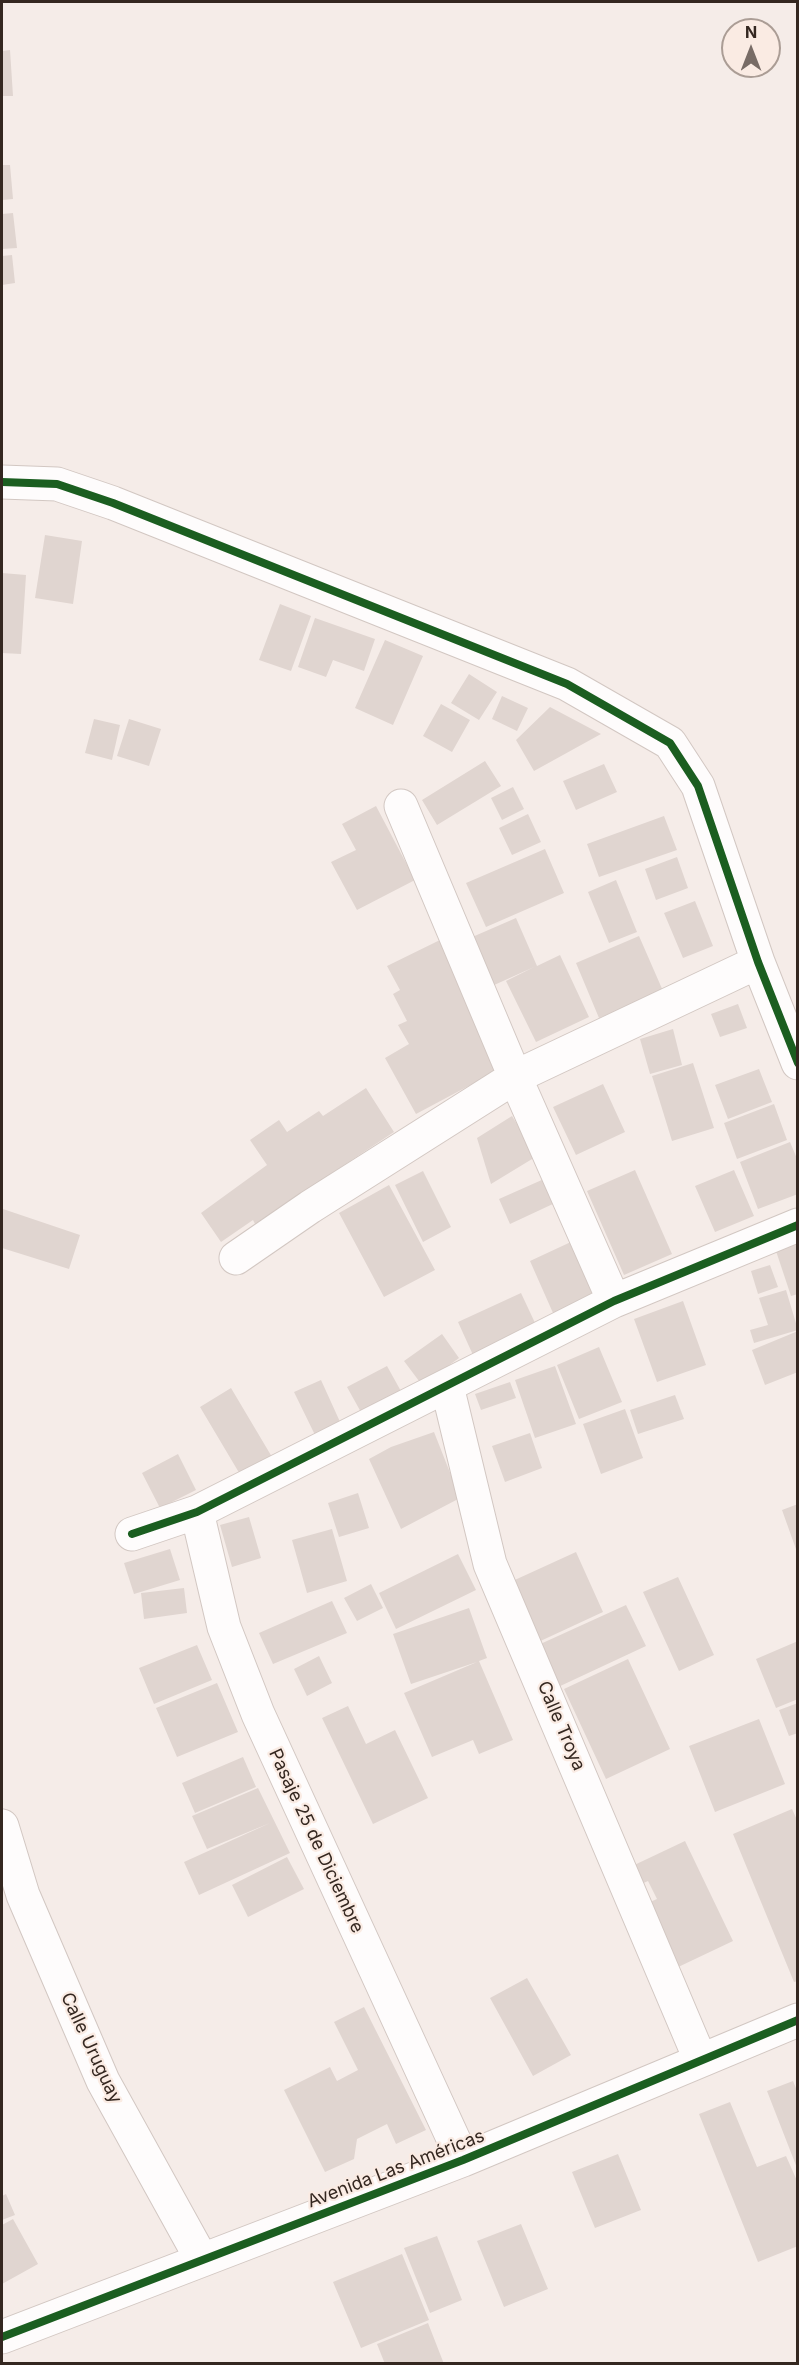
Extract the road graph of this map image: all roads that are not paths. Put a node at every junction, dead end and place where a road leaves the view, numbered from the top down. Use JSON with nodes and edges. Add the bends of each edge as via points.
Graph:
{"nodes":[{"id":1,"x":2,"y":478,"type":"edge"},
{"id":2,"x":401,"y":806,"type":"dead end"},
{"id":3,"x":758,"y":962,"type":"junction"},
{"id":4,"x":798,"y":1062,"type":"edge"},
{"id":5,"x":515,"y":1077,"type":"junction"},
{"id":6,"x":798,"y":1225,"type":"edge"},
{"id":7,"x":236,"y":1258,"type":"dead end"},
{"id":8,"x":614,"y":1301,"type":"junction"},
{"id":9,"x":447,"y":1386,"type":"junction"},
{"id":10,"x":197,"y":1512,"type":"junction"},
{"id":11,"x":132,"y":1534,"type":"dead end"},
{"id":12,"x":2,"y":1826,"type":"edge"},
{"id":13,"x":798,"y":2020,"type":"edge"},
{"id":14,"x":700,"y":2059,"type":"junction"},
{"id":15,"x":463,"y":2160,"type":"junction"},
{"id":16,"x":202,"y":2260,"type":"junction"},
{"id":17,"x":2,"y":2337,"type":"edge"}],
"edges":[{"from":1,"to":3,"type":"street","via":[[57,484],[113,503],[567,684],[670,743],[698,786]]},
{"from":2,"to":5,"type":"street"},
{"from":3,"to":4,"type":"street"},
{"from":3,"to":5,"type":"street"},
{"from":5,"to":7,"type":"street"},
{"from":5,"to":8,"type":"street"},
{"from":6,"to":8,"type":"street"},
{"from":8,"to":9,"type":"street"},
{"from":9,"to":10,"type":"street"},
{"from":9,"to":14,"type":"street","name":"Calle Troya","via":[[490,1564]]},
{"from":10,"to":11,"type":"street"},
{"from":10,"to":15,"type":"street","name":"Pasaje 25 de Diciembre","via":[[224,1627],[258,1714]]},
{"from":12,"to":16,"type":"street","name":"Calle Uruguay","via":[[23,1895],[103,2081]]},
{"from":13,"to":14,"type":"street","name":"Avenida Las Américas"},
{"from":14,"to":15,"type":"street","name":"Avenida Las Américas"},
{"from":15,"to":16,"type":"street","name":"Avenida Las Américas"},
{"from":16,"to":17,"type":"street","name":"Avenida Las Américas"}]}
